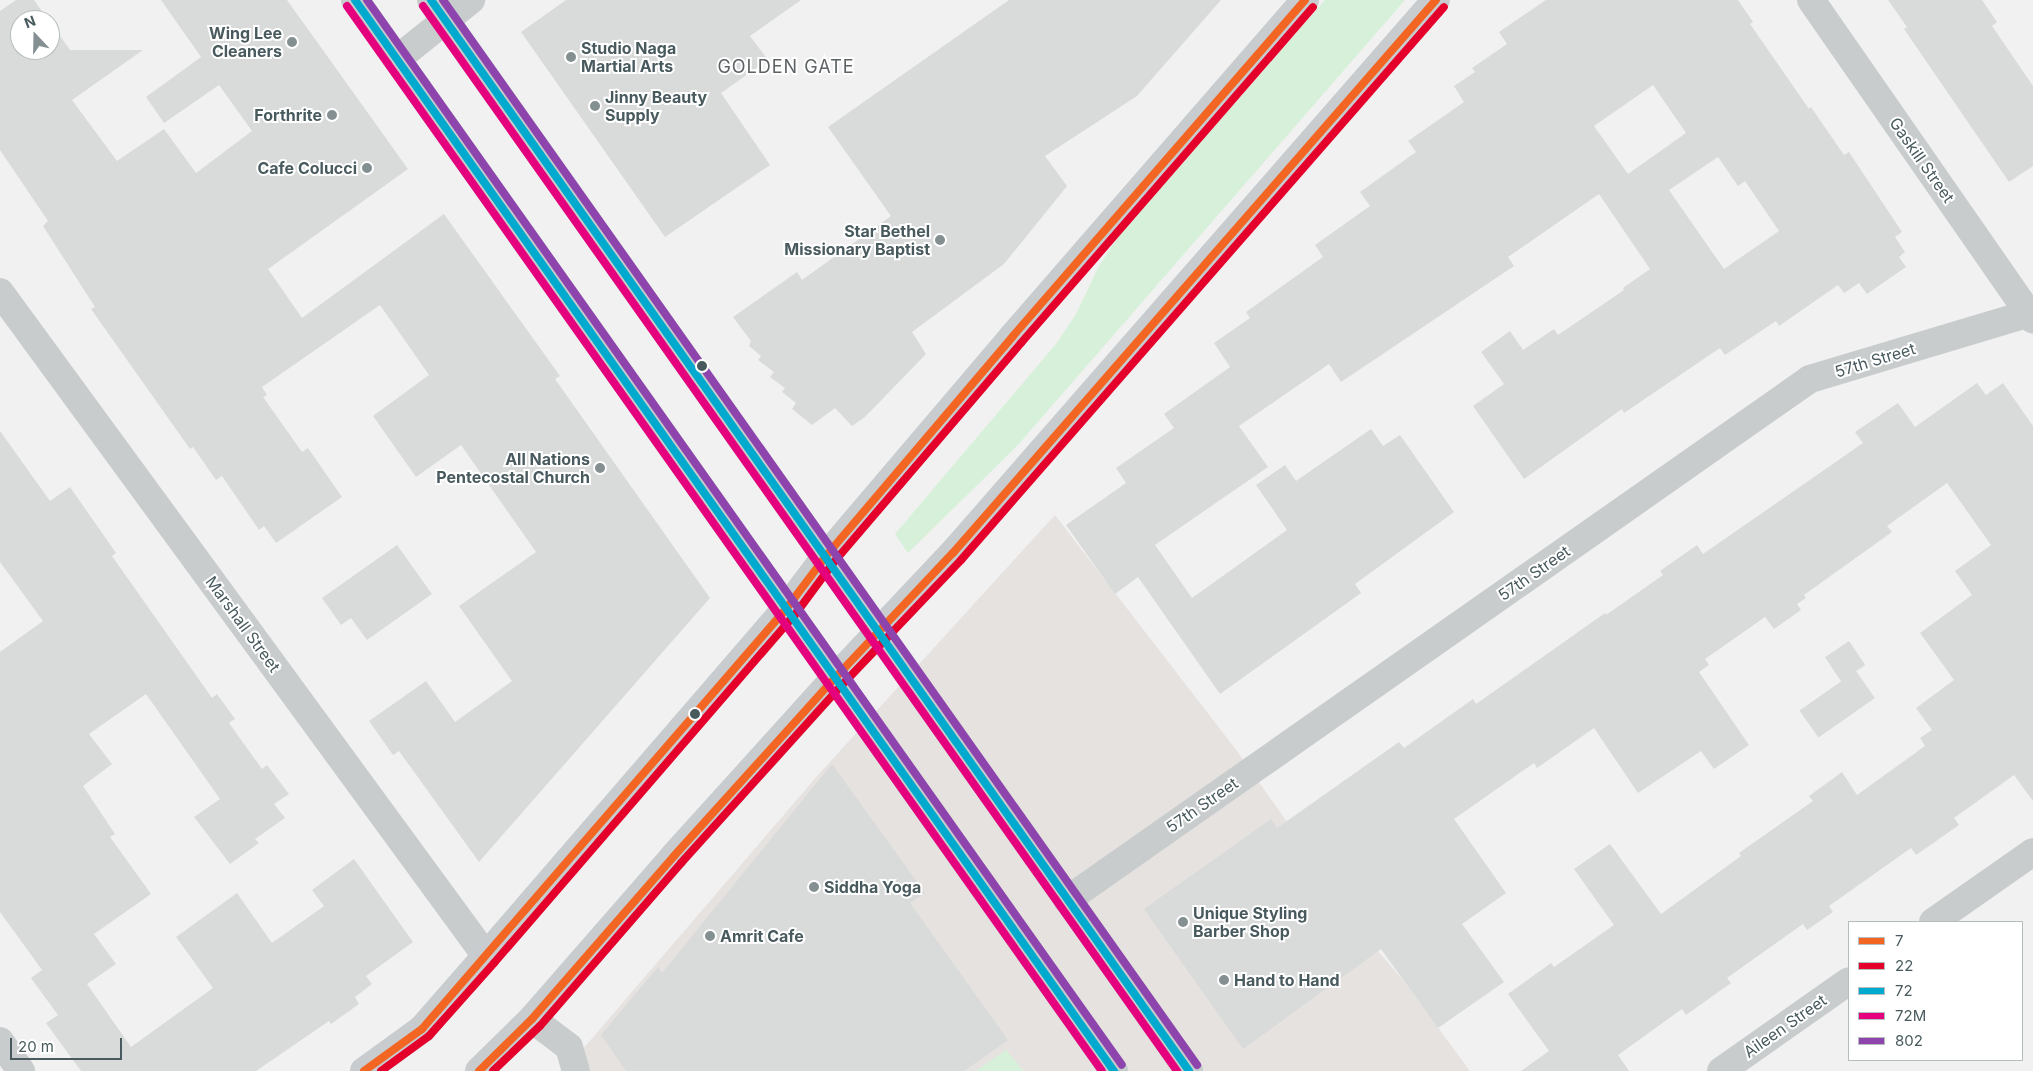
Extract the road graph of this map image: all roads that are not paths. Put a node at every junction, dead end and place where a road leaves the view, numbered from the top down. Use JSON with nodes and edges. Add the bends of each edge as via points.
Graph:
{"nodes":[{"id":1,"x":355,"y":0,"type":"edge"},
{"id":2,"x":471,"y":0,"type":"edge"},
{"id":3,"x":1305,"y":0,"type":"edge"},
{"id":4,"x":1436,"y":0,"type":"edge"},
{"id":5,"x":1811,"y":0,"type":"edge"},
{"id":6,"x":438,"y":10,"type":"edge"},
{"id":7,"x":397,"y":59,"type":"junction"},
{"id":8,"x":0,"y":292,"type":"edge"},
{"id":9,"x":2032,"y":315,"type":"edge"},
{"id":10,"x":826,"y":556,"type":"junction"},
{"id":11,"x":786,"y":609,"type":"junction"},
{"id":12,"x":879,"y":634,"type":"junction"},
{"id":13,"x":835,"y":678,"type":"junction"},
{"id":14,"x":2033,"y":852,"type":"edge"},
{"id":15,"x":1067,"y":900,"type":"junction"},
{"id":16,"x":1934,"y":921,"type":"edge"},
{"id":17,"x":486,"y":956,"type":"junction"},
{"id":18,"x":1848,"y":982,"type":"edge"},
{"id":19,"x":532,"y":1019,"type":"junction"},
{"id":20,"x":0,"y":1042,"type":"edge"},
{"id":21,"x":21,"y":1071,"type":"edge"},
{"id":22,"x":364,"y":1071,"type":"edge"},
{"id":23,"x":479,"y":1071,"type":"edge"},
{"id":24,"x":576,"y":1071,"type":"edge"},
{"id":25,"x":1114,"y":1071,"type":"edge"},
{"id":26,"x":1189,"y":1071,"type":"edge"},
{"id":27,"x":1720,"y":1071,"type":"edge"}],
"edges":[{"from":1,"to":7,"type":"main road"},
{"from":2,"to":6,"type":"street"},
{"from":3,"to":10,"type":"main road"},
{"from":4,"to":12,"type":"main road","via":[[953,554]]},
{"from":5,"to":9,"type":"street","name":"Gaskill Street"},
{"from":6,"to":7,"type":"street"},
{"from":6,"to":10,"type":"main road"},
{"from":7,"to":11,"type":"main road"},
{"from":8,"to":17,"type":"street","name":"Marshall Street"},
{"from":9,"to":15,"type":"street","name":"57th Street","via":[[1810,380]]},
{"from":10,"to":11,"type":"main road"},
{"from":10,"to":12,"type":"main road"},
{"from":11,"to":13,"type":"main road"},
{"from":11,"to":17,"type":"main road"},
{"from":12,"to":13,"type":"main road"},
{"from":12,"to":15,"type":"main road"},
{"from":13,"to":19,"type":"main road"},
{"from":13,"to":25,"type":"main road"},
{"from":14,"to":16,"type":"street"},
{"from":15,"to":26,"type":"main road"},
{"from":17,"to":22,"type":"main road","via":[[422,1029]]},
{"from":18,"to":27,"type":"street","name":"Aileen Street"},
{"from":19,"to":23,"type":"main road"},
{"from":19,"to":24,"type":"street","via":[[568,1047]]},
{"from":20,"to":21,"type":"street"}]}
